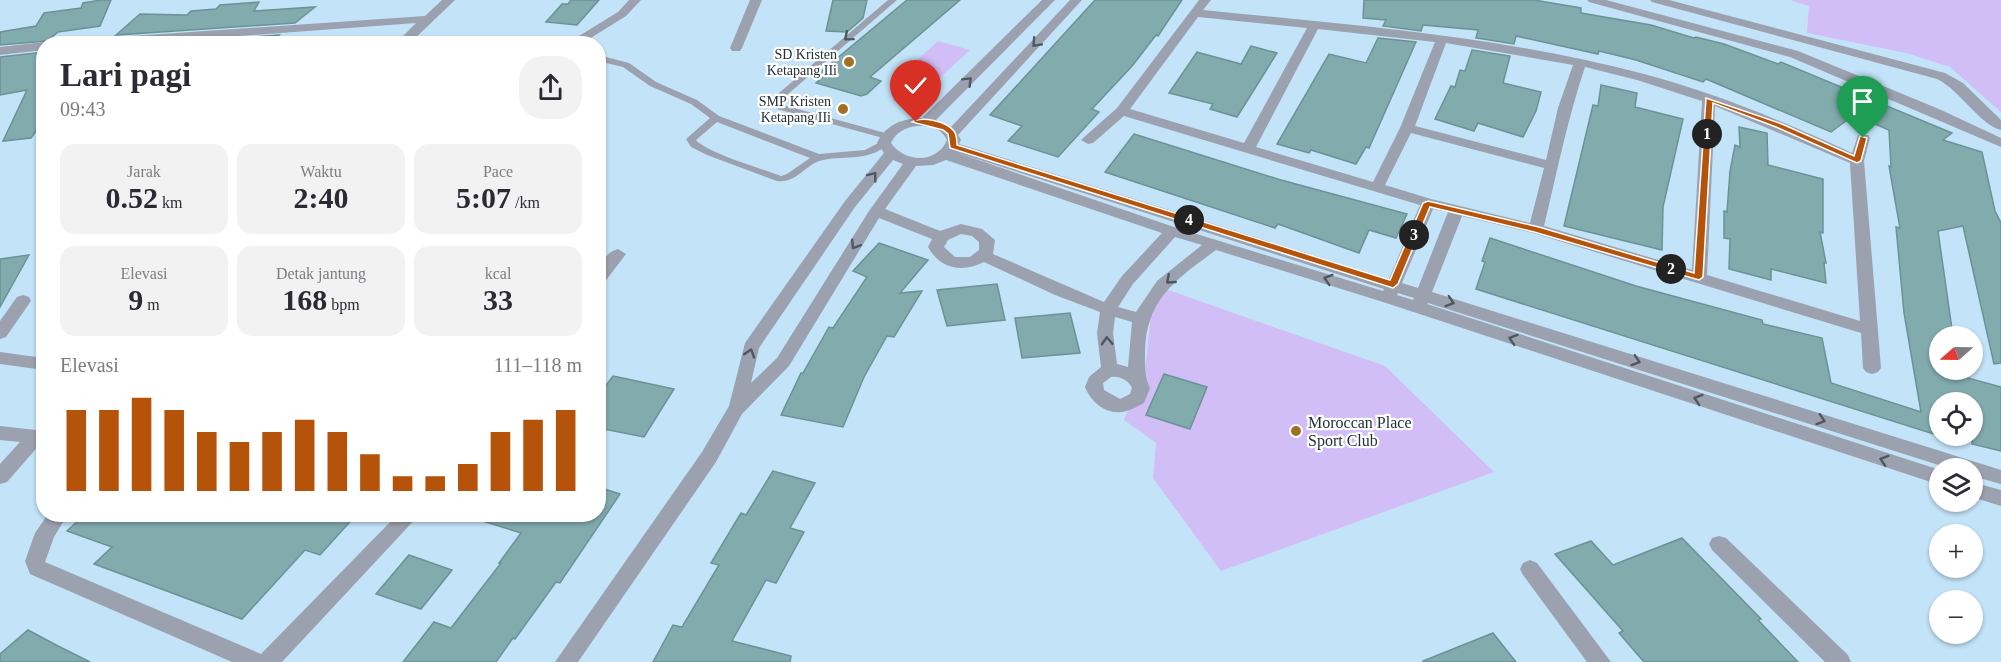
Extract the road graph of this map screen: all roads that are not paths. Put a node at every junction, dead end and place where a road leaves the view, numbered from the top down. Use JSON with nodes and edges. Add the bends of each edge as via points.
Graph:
{"nodes":[{"id":1,"x":449,"y":0,"type":"edge"},
{"id":2,"x":635,"y":0,"type":"edge"},
{"id":3,"x":756,"y":0,"type":"edge"},
{"id":4,"x":893,"y":0,"type":"edge"},
{"id":5,"x":1049,"y":0,"type":"edge"},
{"id":6,"x":1076,"y":0,"type":"edge"},
{"id":7,"x":1205,"y":0,"type":"edge"},
{"id":8,"x":1593,"y":0,"type":"edge"},
{"id":9,"x":1656,"y":0,"type":"edge"},
{"id":10,"x":1195,"y":13,"type":"junction"},
{"id":11,"x":428,"y":19,"type":"junction"},
{"id":12,"x":1314,"y":26,"type":"junction"},
{"id":13,"x":187,"y":36,"type":"edge"},
{"id":14,"x":410,"y":36,"type":"edge"},
{"id":15,"x":585,"y":36,"type":"edge"},
{"id":16,"x":1442,"y":39,"type":"junction"},
{"id":17,"x":36,"y":47,"type":"edge"},
{"id":18,"x":736,"y":48,"type":"dead end"},
{"id":19,"x":0,"y":51,"type":"edge"},
{"id":20,"x":606,"y":60,"type":"edge"},
{"id":21,"x":1580,"y":63,"type":"junction"},
{"id":22,"x":1709,"y":99,"type":"junction"},
{"id":23,"x":1122,"y":111,"type":"junction"},
{"id":24,"x":716,"y":118,"type":"junction"},
{"id":25,"x":926,"y":122,"type":"junction"},
{"id":26,"x":2001,"y":126,"type":"edge"},
{"id":27,"x":1407,"y":128,"type":"junction"},
{"id":28,"x":1863,"y":138,"type":"dead end"},
{"id":29,"x":1088,"y":141,"type":"dead end"},
{"id":30,"x":2001,"y":142,"type":"edge"},
{"id":31,"x":887,"y":144,"type":"junction"},
{"id":32,"x":950,"y":145,"type":"junction"},
{"id":33,"x":1248,"y":149,"type":"junction"},
{"id":34,"x":819,"y":157,"type":"junction"},
{"id":35,"x":1857,"y":161,"type":"junction"},
{"id":36,"x":912,"y":162,"type":"junction"},
{"id":37,"x":1552,"y":166,"type":"junction"},
{"id":38,"x":1377,"y":187,"type":"junction"},
{"id":39,"x":1428,"y":203,"type":"junction"},
{"id":40,"x":876,"y":211,"type":"junction"},
{"id":41,"x":1456,"y":211,"type":"junction"},
{"id":42,"x":1536,"y":230,"type":"junction"},
{"id":43,"x":1172,"y":231,"type":"junction"},
{"id":44,"x":941,"y":237,"type":"junction"},
{"id":45,"x":1215,"y":243,"type":"junction"},
{"id":46,"x":618,"y":254,"type":"dead end"},
{"id":47,"x":984,"y":256,"type":"junction"},
{"id":48,"x":606,"y":269,"type":"edge"},
{"id":49,"x":1699,"y":277,"type":"junction"},
{"id":50,"x":1391,"y":291,"type":"junction"},
{"id":51,"x":23,"y":301,"type":"dead end"},
{"id":52,"x":1420,"y":301,"type":"junction"},
{"id":53,"x":1108,"y":311,"type":"junction"},
{"id":54,"x":1140,"y":319,"type":"junction"},
{"id":55,"x":1869,"y":329,"type":"junction"},
{"id":56,"x":0,"y":333,"type":"edge"},
{"id":57,"x":0,"y":358,"type":"edge"},
{"id":58,"x":36,"y":363,"type":"edge"},
{"id":59,"x":1872,"y":368,"type":"dead end"},
{"id":60,"x":1110,"y":370,"type":"junction"},
{"id":61,"x":1136,"y":378,"type":"junction"},
{"id":62,"x":736,"y":409,"type":"junction"},
{"id":63,"x":0,"y":433,"type":"edge"},
{"id":64,"x":36,"y":433,"type":"edge"},
{"id":65,"x":36,"y":437,"type":"edge"},
{"id":66,"x":1929,"y":463,"type":"edge"},
{"id":67,"x":1929,"y":474,"type":"edge"},
{"id":68,"x":1983,"y":476,"type":"edge"},
{"id":69,"x":0,"y":477,"type":"edge"},
{"id":70,"x":2001,"y":477,"type":"edge"},
{"id":71,"x":1983,"y":485,"type":"edge"},
{"id":72,"x":2001,"y":498,"type":"edge"},
{"id":73,"x":53,"y":522,"type":"edge"},
{"id":74,"x":403,"y":522,"type":"edge"},
{"id":75,"x":1719,"y":544,"type":"dead end"},
{"id":76,"x":1530,"y":569,"type":"dead end"},
{"id":77,"x":256,"y":662,"type":"edge"},
{"id":78,"x":268,"y":662,"type":"edge"},
{"id":79,"x":566,"y":662,"type":"edge"},
{"id":80,"x":1600,"y":662,"type":"edge"},
{"id":81,"x":1840,"y":662,"type":"edge"}],
"edges":[{"from":1,"to":11,"type":"street"},
{"from":2,"to":15,"type":"street","via":[[622,14]]},
{"from":3,"to":18,"type":"street"},
{"from":4,"to":31,"type":"lane","one_way":true,"via":[[775,101],[780,107]]},
{"from":25,"to":5,"type":"street","one_way":true},
{"from":6,"to":32,"type":"street","one_way":true},
{"from":7,"to":10,"type":"street"},
{"from":8,"to":30,"type":"street","via":[[1794,54]]},
{"from":9,"to":26,"type":"street","via":[[1934,74],[1957,84]]},
{"from":10,"to":12,"type":"street"},
{"from":10,"to":23,"type":"street"},
{"from":11,"to":13,"type":"street"},
{"from":11,"to":14,"type":"street"},
{"from":12,"to":16,"type":"street"},
{"from":12,"to":33,"type":"street"},
{"from":16,"to":21,"type":"street"},
{"from":16,"to":27,"type":"street"},
{"from":17,"to":19,"type":"street"},
{"from":20,"to":24,"type":"lane","via":[[626,65],[652,84],[694,102]]},
{"from":21,"to":22,"type":"street"},
{"from":21,"to":37,"type":"street"},
{"from":22,"to":35,"type":"street"},
{"from":22,"to":49,"type":"street"},
{"from":23,"to":29,"type":"street"},
{"from":23,"to":33,"type":"street"},
{"from":24,"to":34,"type":"lane"},
{"from":24,"to":34,"type":"lane","via":[[690,139],[724,159],[781,179]]},
{"from":25,"to":31,"type":"street","via":[[903,124]]},
{"from":25,"to":32,"type":"street","via":[[937,124]]},
{"from":27,"to":37,"type":"street"},
{"from":27,"to":38,"type":"street"},
{"from":28,"to":35,"type":"street"},
{"from":31,"to":34,"type":"lane","via":[[868,153]]},
{"from":31,"to":36,"type":"street"},
{"from":62,"to":31,"type":"street","one_way":true,"via":[[751,347]]},
{"from":32,"to":36,"type":"street","via":[[930,161]]},
{"from":32,"to":43,"type":"street"},
{"from":32,"to":50,"type":"street"},
{"from":33,"to":38,"type":"street"},
{"from":35,"to":55,"type":"street"},
{"from":36,"to":40,"type":"street"},
{"from":37,"to":42,"type":"street"},
{"from":38,"to":39,"type":"street"},
{"from":39,"to":41,"type":"street"},
{"from":39,"to":50,"type":"street"},
{"from":40,"to":44,"type":"street"},
{"from":40,"to":62,"type":"street","one_way":true,"via":[[783,362]]},
{"from":41,"to":42,"type":"street"},
{"from":41,"to":52,"type":"street"},
{"from":42,"to":49,"type":"street"},
{"from":43,"to":45,"type":"street"},
{"from":43,"to":53,"type":"street","via":[[1127,281]]},
{"from":44,"to":47,"type":"street","via":[[936,247],[947,260],[963,263]]},
{"from":44,"to":47,"type":"street","via":[[962,229],[977,232],[989,245]]},
{"from":50,"to":45,"type":"street","one_way":true},
{"from":45,"to":54,"type":"street","one_way":true,"via":[[1162,286]]},
{"from":46,"to":48,"type":"street"},
{"from":47,"to":53,"type":"street"},
{"from":49,"to":55,"type":"street"},
{"from":50,"to":52,"type":"street"},
{"from":51,"to":56,"type":"street"},
{"from":52,"to":66,"type":"street","one_way":true},
{"from":67,"to":52,"type":"street","one_way":true},
{"from":53,"to":54,"type":"street"},
{"from":60,"to":53,"type":"street","one_way":true},
{"from":54,"to":61,"type":"street"},
{"from":55,"to":59,"type":"street"},
{"from":57,"to":58,"type":"street"},
{"from":60,"to":61,"type":"street"},
{"from":60,"to":61,"type":"street","via":[[1099,376],[1094,385],[1097,395],[1107,403],[1133,402],[1140,393]]},
{"from":62,"to":79,"type":"street","via":[[702,466]]},
{"from":63,"to":64,"type":"street"},
{"from":65,"to":69,"type":"street"},
{"from":68,"to":70,"type":"street"},
{"from":71,"to":72,"type":"street"},
{"from":73,"to":77,"type":"street","via":[[35,561],[37,568]]},
{"from":74,"to":78,"type":"street"},
{"from":75,"to":81,"type":"street"},
{"from":76,"to":80,"type":"street"}]}
